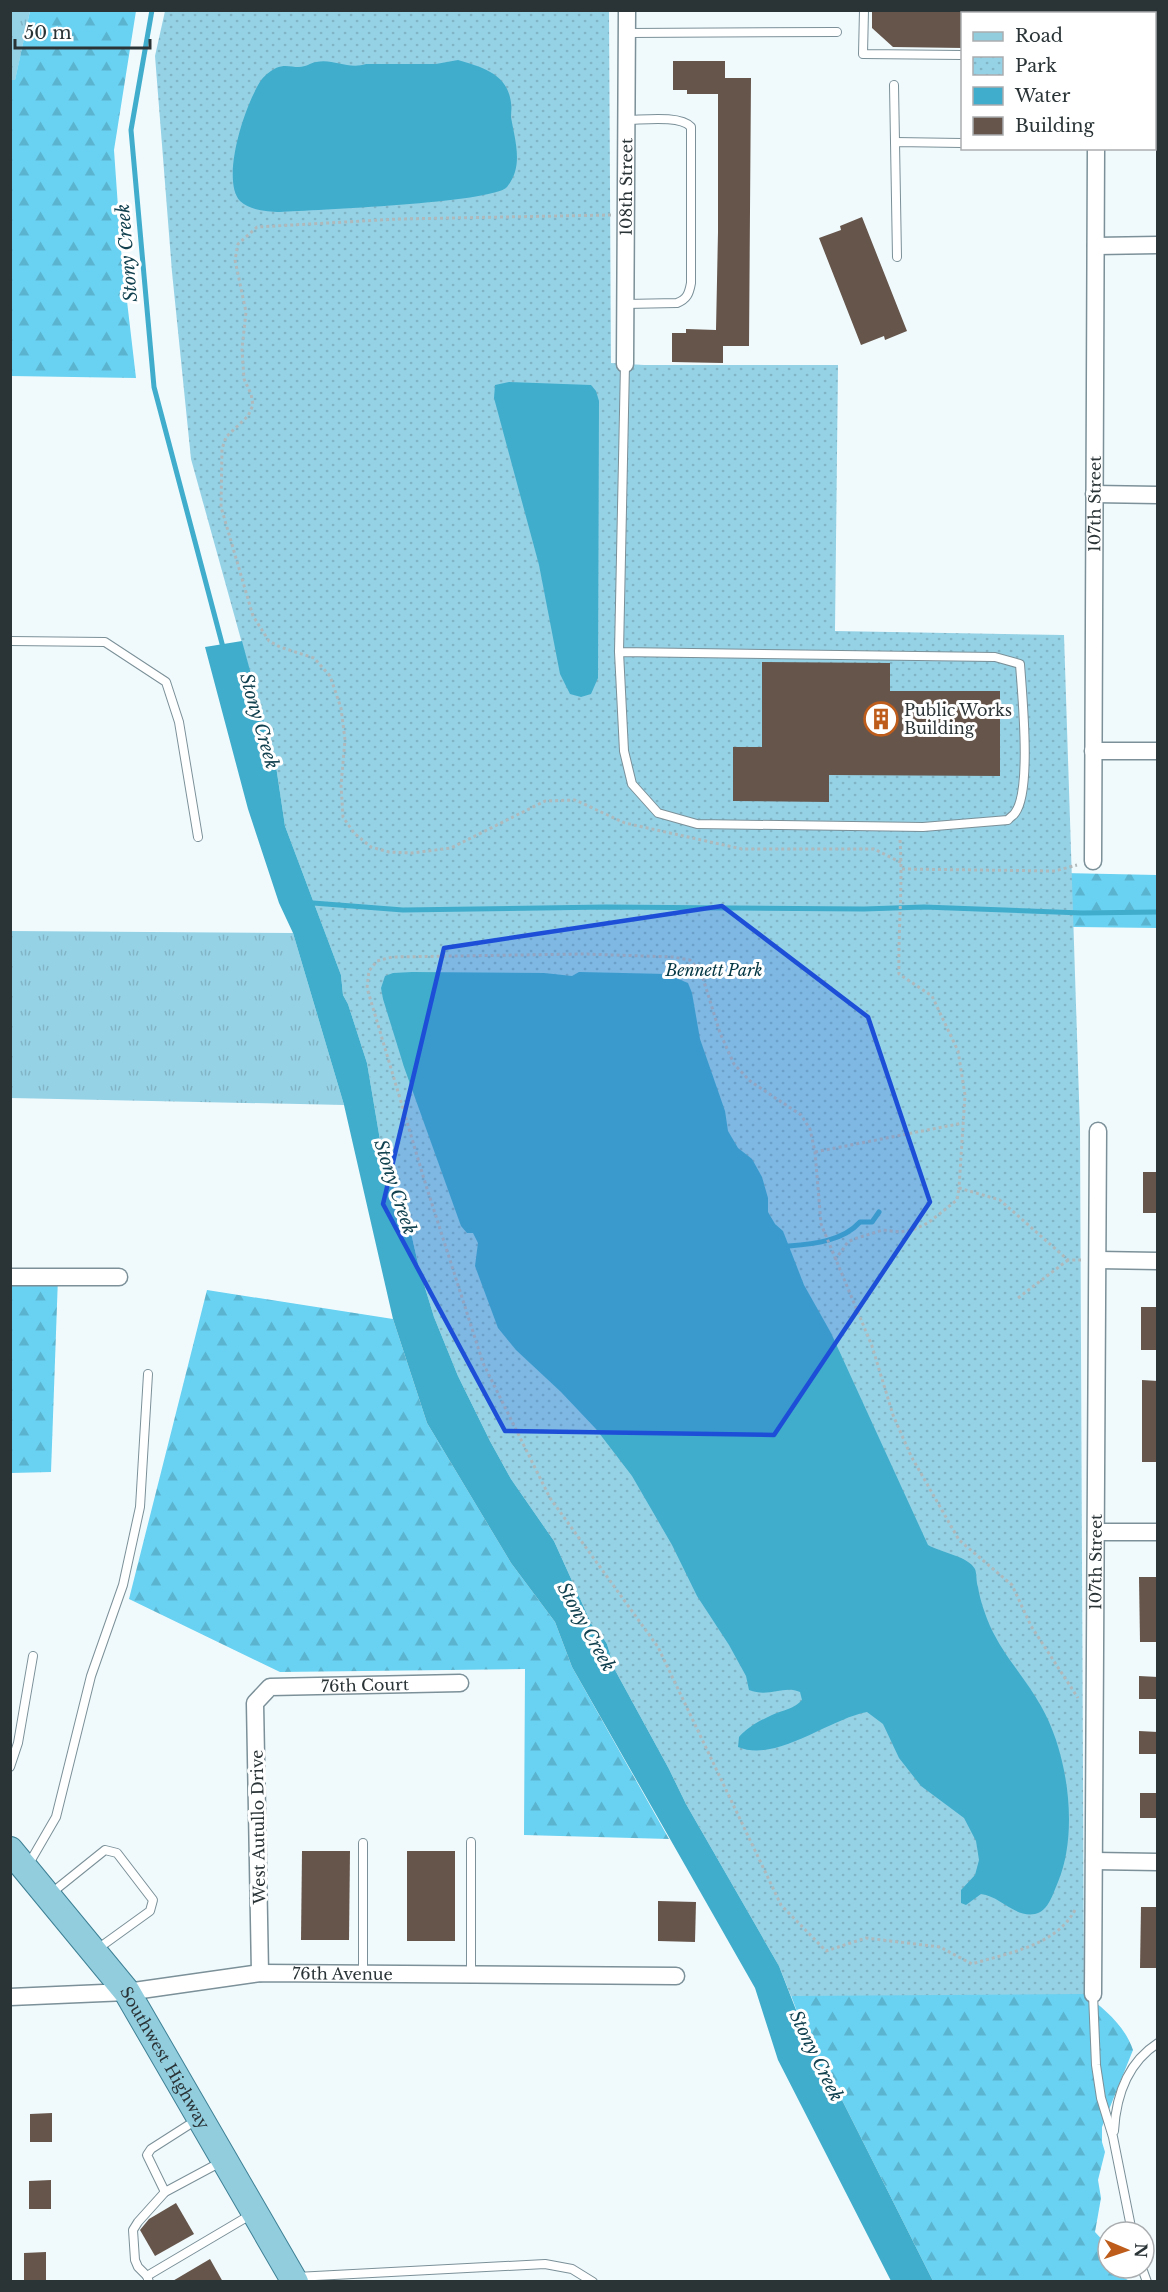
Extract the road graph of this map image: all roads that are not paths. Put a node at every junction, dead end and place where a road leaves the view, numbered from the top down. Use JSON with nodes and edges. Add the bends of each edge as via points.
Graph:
{"nodes":[{"id":1,"x":627,"y":10,"type":"edge"},
{"id":2,"x":864,"y":10,"type":"edge"},
{"id":3,"x":837,"y":32,"type":"dead end"},
{"id":4,"x":628,"y":33,"type":"junction"},
{"id":5,"x":961,"y":55,"type":"edge"},
{"id":6,"x":894,"y":85,"type":"dead end"},
{"id":7,"x":627,"y":120,"type":"junction"},
{"id":8,"x":895,"y":142,"type":"junction"},
{"id":9,"x":961,"y":143,"type":"edge"},
{"id":10,"x":1096,"y":150,"type":"edge"},
{"id":11,"x":1158,"y":245,"type":"edge"},
{"id":12,"x":1096,"y":246,"type":"junction"},
{"id":13,"x":897,"y":257,"type":"dead end"},
{"id":14,"x":625,"y":304,"type":"junction"},
{"id":15,"x":625,"y":364,"type":"joint"},
{"id":16,"x":1094,"y":494,"type":"junction"},
{"id":17,"x":1158,"y":495,"type":"edge"},
{"id":18,"x":10,"y":641,"type":"edge"},
{"id":19,"x":619,"y":651,"type":"junction"},
{"id":20,"x":1093,"y":751,"type":"junction"},
{"id":21,"x":1158,"y":751,"type":"edge"},
{"id":22,"x":198,"y":837,"type":"dead end"},
{"id":23,"x":1093,"y":861,"type":"road end"},
{"id":24,"x":1098,"y":1131,"type":"dead end"},
{"id":25,"x":1098,"y":1260,"type":"junction"},
{"id":26,"x":1158,"y":1261,"type":"edge"},
{"id":27,"x":119,"y":1276,"type":"dead end"},
{"id":28,"x":10,"y":1277,"type":"edge"},
{"id":29,"x":148,"y":1374,"type":"dead end"},
{"id":30,"x":1096,"y":1532,"type":"junction"},
{"id":31,"x":1158,"y":1532,"type":"edge"},
{"id":32,"x":33,"y":1656,"type":"dead end"},
{"id":33,"x":460,"y":1683,"type":"dead end"},
{"id":34,"x":270,"y":1687,"type":"joint"},
{"id":35,"x":10,"y":1767,"type":"edge"},
{"id":36,"x":471,"y":1842,"type":"dead end"},
{"id":37,"x":363,"y":1843,"type":"dead end"},
{"id":38,"x":19,"y":1859,"type":"edge"},
{"id":39,"x":1158,"y":1862,"type":"edge"},
{"id":40,"x":1094,"y":1868,"type":"junction"},
{"id":41,"x":49,"y":1895,"type":"junction"},
{"id":42,"x":94,"y":1951,"type":"junction"},
{"id":43,"x":260,"y":1973,"type":"junction"},
{"id":44,"x":363,"y":1974,"type":"junction"},
{"id":45,"x":471,"y":1974,"type":"junction"},
{"id":46,"x":676,"y":1976,"type":"dead end"},
{"id":47,"x":127,"y":1992,"type":"junction"},
{"id":48,"x":1093,"y":1994,"type":"joint"},
{"id":49,"x":10,"y":1997,"type":"edge"},
{"id":50,"x":1158,"y":2043,"type":"edge"},
{"id":51,"x":201,"y":2117,"type":"junction"},
{"id":52,"x":1113,"y":2137,"type":"junction"},
{"id":53,"x":225,"y":2160,"type":"junction"},
{"id":54,"x":165,"y":2192,"type":"junction"},
{"id":55,"x":255,"y":2212,"type":"junction"},
{"id":56,"x":1130,"y":2220,"type":"edge"},
{"id":57,"x":379,"y":2271,"type":"junction"},
{"id":58,"x":148,"y":2279,"type":"edge"},
{"id":59,"x":294,"y":2279,"type":"edge"},
{"id":60,"x":385,"y":2282,"type":"edge"},
{"id":61,"x":593,"y":2282,"type":"edge"}],
"edges":[{"from":1,"to":4,"type":"street","name":"108th Street"},
{"from":2,"to":5,"type":"lane","via":[[863,54]]},
{"from":3,"to":4,"type":"lane"},
{"from":4,"to":7,"type":"street","name":"108th Street"},
{"from":6,"to":8,"type":"lane"},
{"from":7,"to":14,"type":"street","name":"108th Street"},
{"from":7,"to":14,"type":"lane","via":[[674,120],[690,128],[691,283],[689,293],[677,303]]},
{"from":8,"to":9,"type":"lane"},
{"from":8,"to":13,"type":"lane"},
{"from":10,"to":12,"type":"street","name":"107th Street"},
{"from":11,"to":12,"type":"street"},
{"from":12,"to":16,"type":"street","name":"107th Street"},
{"from":14,"to":15,"type":"street","name":"108th Street"},
{"from":15,"to":19,"type":"lane"},
{"from":16,"to":17,"type":"street"},
{"from":16,"to":20,"type":"street","name":"107th Street"},
{"from":18,"to":22,"type":"lane","via":[[105,642],[166,682],[179,722]]},
{"from":19,"to":19,"type":"lane","via":[[624,751],[632,784],[658,813],[697,824],[899,827],[1008,820],[1016,813],[1024,763],[1020,664],[995,657]]},
{"from":20,"to":21,"type":"street"},
{"from":20,"to":23,"type":"street","name":"107th Street"},
{"from":24,"to":25,"type":"street","name":"107th Street"},
{"from":25,"to":26,"type":"street"},
{"from":25,"to":30,"type":"street","name":"107th Street"},
{"from":27,"to":28,"type":"street"},
{"from":29,"to":38,"type":"lane","via":[[140,1507],[123,1585],[91,1676],[57,1817]]},
{"from":30,"to":31,"type":"street"},
{"from":30,"to":40,"type":"street","name":"107th Street"},
{"from":32,"to":35,"type":"lane"},
{"from":33,"to":34,"type":"street","name":"76th Court"},
{"from":34,"to":43,"type":"street","name":"West Autullo Drive","via":[[255,1703]]},
{"from":36,"to":45,"type":"lane"},
{"from":37,"to":44,"type":"lane"},
{"from":38,"to":41,"type":"main road","name":"Southwest Highway"},
{"from":39,"to":40,"type":"street"},
{"from":40,"to":48,"type":"street","name":"107th Street"},
{"from":41,"to":42,"type":"main road","name":"Southwest Highway"},
{"from":41,"to":42,"type":"lane","via":[[105,1850],[117,1853],[153,1900],[150,1911]]},
{"from":42,"to":47,"type":"main road","name":"Southwest Highway"},
{"from":43,"to":44,"type":"street","name":"76th Avenue"},
{"from":43,"to":47,"type":"street","name":"76th Avenue"},
{"from":44,"to":45,"type":"street","name":"76th Avenue"},
{"from":45,"to":46,"type":"street","name":"76th Avenue"},
{"from":47,"to":49,"type":"street","name":"76th Avenue"},
{"from":47,"to":51,"type":"main road","name":"Southwest Highway"},
{"from":48,"to":52,"type":"lane","via":[[1096,2065]]},
{"from":50,"to":52,"type":"lane","via":[[1141,2057],[1120,2091]]},
{"from":51,"to":53,"type":"main road","name":"Southwest Highway"},
{"from":51,"to":54,"type":"lane","via":[[147,2155]]},
{"from":52,"to":56,"type":"lane"},
{"from":53,"to":54,"type":"lane"},
{"from":53,"to":55,"type":"main road","name":"Southwest Highway"},
{"from":54,"to":58,"type":"lane","via":[[133,2230],[135,2260]]},
{"from":55,"to":58,"type":"lane"},
{"from":55,"to":59,"type":"main road","name":"Southwest Highway"},
{"from":57,"to":59,"type":"lane"},
{"from":57,"to":60,"type":"lane"},
{"from":57,"to":61,"type":"lane","via":[[545,2264],[572,2269]]}]}
